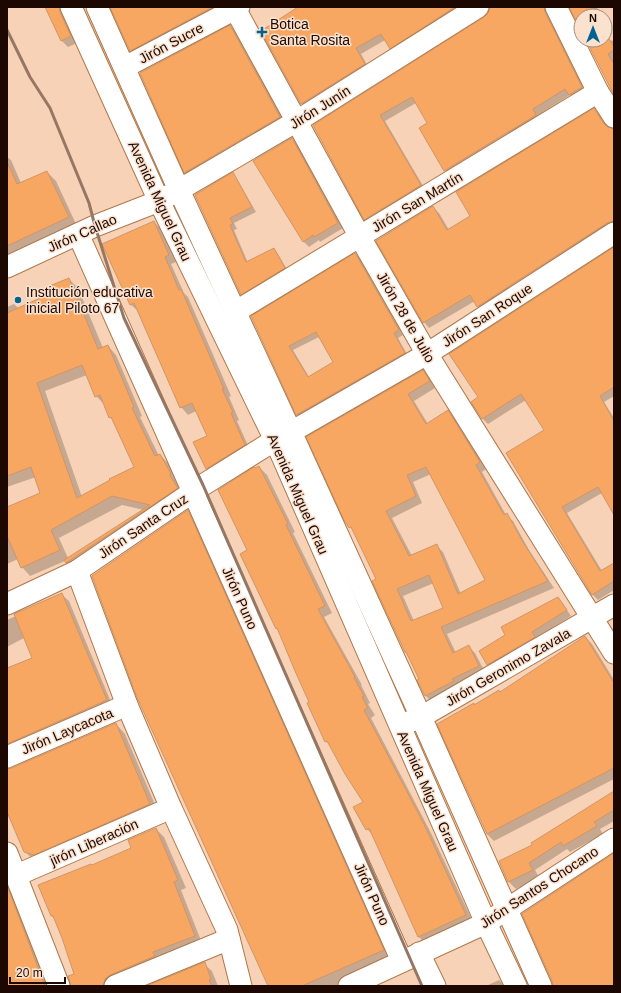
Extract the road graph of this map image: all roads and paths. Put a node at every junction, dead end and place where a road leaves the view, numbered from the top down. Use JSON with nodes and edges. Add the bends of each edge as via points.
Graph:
{"nodes":[{"id":1,"x":71,"y":7,"type":"edge"},
{"id":2,"x":97,"y":7,"type":"edge"},
{"id":3,"x":478,"y":7,"type":"edge"},
{"id":4,"x":556,"y":7,"type":"edge"},
{"id":5,"x":236,"y":8,"type":"edge"},
{"id":6,"x":125,"y":67,"type":"junction"},
{"id":7,"x":598,"y":92,"type":"junction"},
{"id":8,"x":614,"y":117,"type":"edge"},
{"id":9,"x":297,"y":121,"type":"junction"},
{"id":10,"x":179,"y":190,"type":"junction"},
{"id":11,"x":158,"y":201,"type":"junction"},
{"id":12,"x":78,"y":234,"type":"junction"},
{"id":13,"x":614,"y":234,"type":"edge"},
{"id":14,"x":360,"y":237,"type":"junction"},
{"id":15,"x":7,"y":267,"type":"edge"},
{"id":16,"x":235,"y":312,"type":"junction"},
{"id":17,"x":427,"y":354,"type":"junction"},
{"id":18,"x":283,"y":436,"type":"junction"},
{"id":19,"x":193,"y":492,"type":"junction"},
{"id":20,"x":77,"y":571,"type":"junction"},
{"id":21,"x":7,"y":604,"type":"edge"},
{"id":22,"x":614,"y":605,"type":"edge"},
{"id":23,"x":593,"y":619,"type":"junction"},
{"id":24,"x":614,"y":653,"type":"edge"},
{"id":25,"x":127,"y":705,"type":"junction"},
{"id":26,"x":421,"y":717,"type":"junction"},
{"id":27,"x":400,"y":727,"type":"junction"},
{"id":28,"x":7,"y":757,"type":"edge"},
{"id":29,"x":171,"y":808,"type":"junction"},
{"id":30,"x":614,"y":839,"type":"edge"},
{"id":31,"x":7,"y":852,"type":"edge"},
{"id":32,"x":17,"y":875,"type":"junction"},
{"id":33,"x":506,"y":909,"type":"junction"},
{"id":34,"x":486,"y":923,"type":"junction"},
{"id":35,"x":229,"y":939,"type":"junction"},
{"id":36,"x":410,"y":957,"type":"junction"},
{"id":37,"x":59,"y":986,"type":"edge"},
{"id":38,"x":115,"y":986,"type":"edge"},
{"id":39,"x":241,"y":986,"type":"edge"},
{"id":40,"x":349,"y":986,"type":"edge"},
{"id":41,"x":435,"y":986,"type":"edge"},
{"id":42,"x":516,"y":986,"type":"edge"},
{"id":43,"x":541,"y":986,"type":"edge"}],
"edges":[{"from":1,"to":11,"type":"street","name":"Avenida Miguel Grau"},
{"from":2,"to":6,"type":"street","name":"Avenida Miguel Grau"},
{"from":3,"to":9,"type":"street","name":"Jirón Junín"},
{"from":4,"to":7,"type":"street"},
{"from":5,"to":6,"type":"street","name":"Jirón Sucre"},
{"from":5,"to":9,"type":"street","name":"Jirón 28 de Julio"},
{"from":6,"to":10,"type":"street","name":"Avenida Miguel Grau"},
{"from":7,"to":8,"type":"street"},
{"from":7,"to":14,"type":"street","name":"Jirón San Martín"},
{"from":9,"to":10,"type":"street","name":"Jirón Junín"},
{"from":9,"to":14,"type":"street","name":"Jirón 28 de Julio"},
{"from":10,"to":11,"type":"street","name":"Jirón Junín"},
{"from":10,"to":16,"type":"street","name":"Avenida Miguel Grau"},
{"from":11,"to":12,"type":"street","name":"Jirón Callao"},
{"from":11,"to":18,"type":"street","name":"Avenida Miguel Grau"},
{"from":12,"to":15,"type":"street","name":"Jirón Callao"},
{"from":12,"to":19,"type":"street","name":"Jirón Puno"},
{"from":13,"to":17,"type":"street","name":"Jirón San Roque"},
{"from":14,"to":16,"type":"street","name":"Jirón San Martín"},
{"from":14,"to":17,"type":"street","name":"Jirón 28 de Julio"},
{"from":16,"to":18,"type":"street","name":"Avenida Miguel Grau"},
{"from":17,"to":18,"type":"street","name":"Jirón San Roque"},
{"from":17,"to":23,"type":"street","name":"Jirón 28 de Julio"},
{"from":18,"to":19,"type":"street","name":"Jirón Santa Cruz"},
{"from":18,"to":26,"type":"street","name":"Avenida Miguel Grau"},
{"from":18,"to":27,"type":"street","name":"Avenida Miguel Grau"},
{"from":19,"to":20,"type":"street","name":"Jirón Santa Cruz"},
{"from":19,"to":36,"type":"street","name":"Jirón Puno"},
{"from":20,"to":21,"type":"street","name":"Jirón Santa Cruz"},
{"from":20,"to":25,"type":"street"},
{"from":22,"to":23,"type":"street","name":"Jirón Geronimo Zavala"},
{"from":23,"to":24,"type":"street","name":"Jirón 28 de Julio"},
{"from":23,"to":26,"type":"street","name":"Jirón Geronimo Zavala"},
{"from":25,"to":28,"type":"street","name":"Jirón Laycacota"},
{"from":25,"to":29,"type":"street"},
{"from":26,"to":27,"type":"street","name":"Jirón Geronimo Zavala"},
{"from":26,"to":33,"type":"street","name":"Avenida Miguel Grau"},
{"from":27,"to":34,"type":"street","name":"Avenida Miguel Grau"},
{"from":29,"to":32,"type":"street","name":"jirón Liberación"},
{"from":29,"to":35,"type":"street"},
{"from":30,"to":33,"type":"street","name":"Jirón Santos Chocano"},
{"from":31,"to":32,"type":"street"},
{"from":32,"to":37,"type":"street"},
{"from":33,"to":34,"type":"street","name":"Jirón Santos Chocano"},
{"from":33,"to":43,"type":"street","name":"Avenida Miguel Grau"},
{"from":34,"to":36,"type":"street","name":"Jirón Santos Chocano"},
{"from":34,"to":42,"type":"street","name":"Avenida Miguel Grau"},
{"from":35,"to":38,"type":"street"},
{"from":35,"to":39,"type":"street"},
{"from":36,"to":40,"type":"street","name":"Jirón Santos Chocano"},
{"from":36,"to":41,"type":"street","name":"Jirón Puno"}]}
